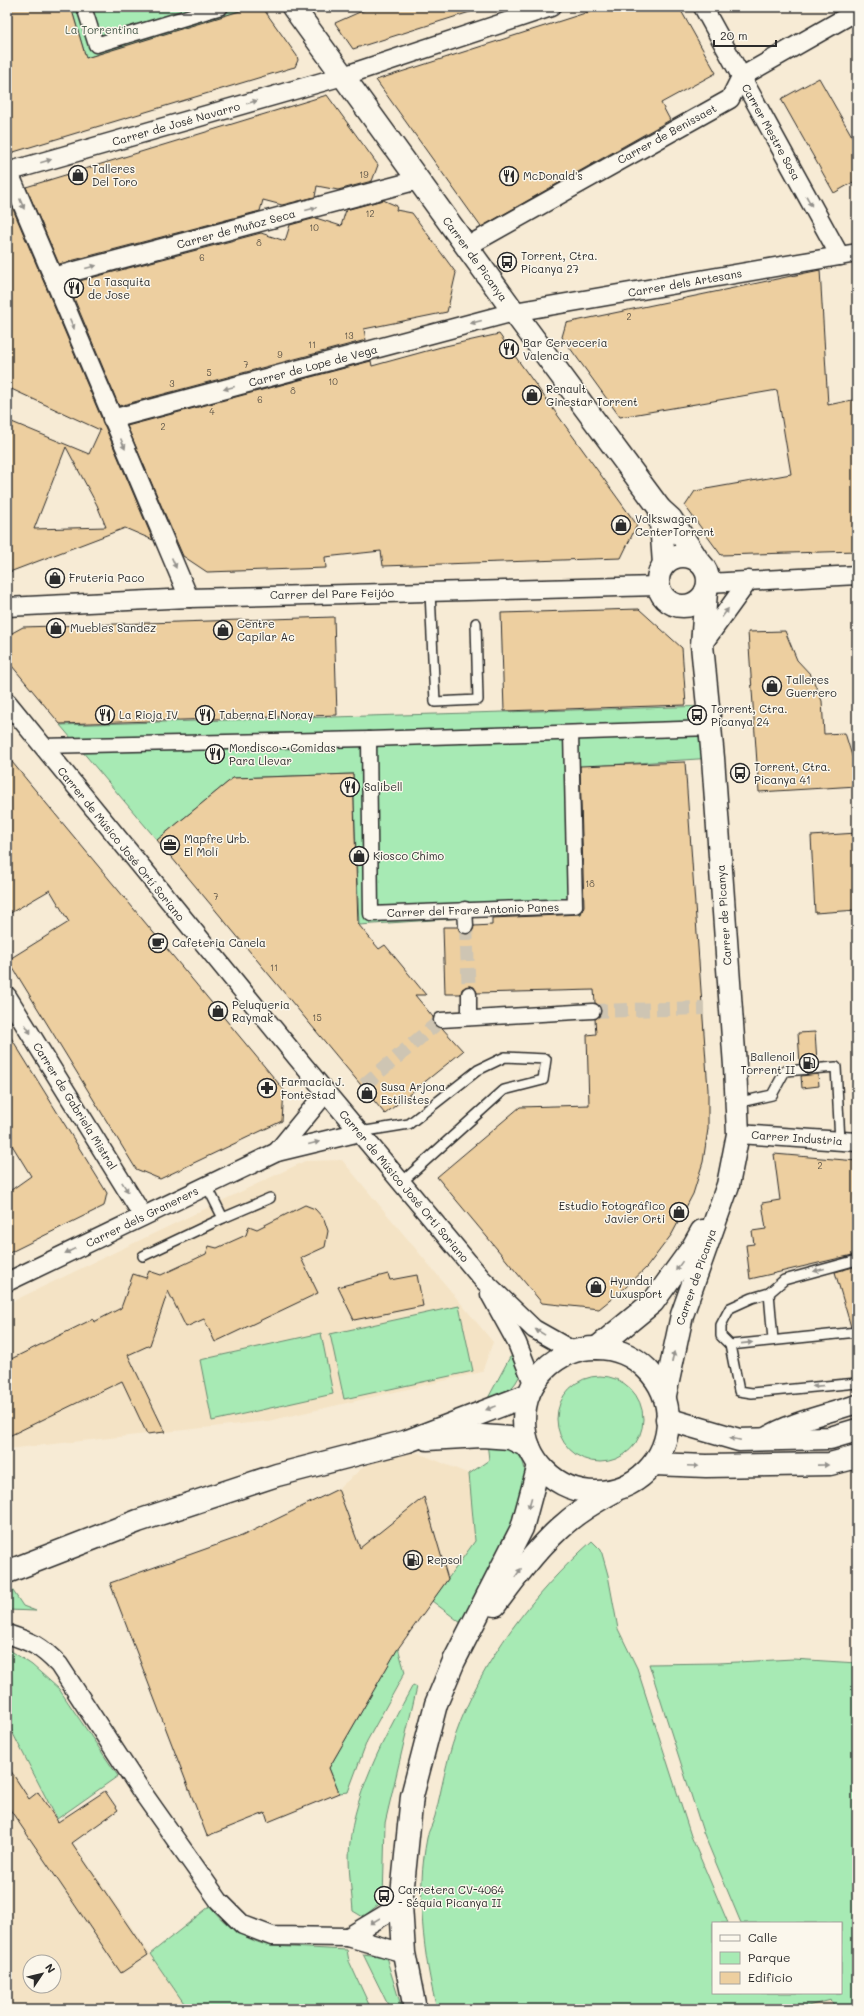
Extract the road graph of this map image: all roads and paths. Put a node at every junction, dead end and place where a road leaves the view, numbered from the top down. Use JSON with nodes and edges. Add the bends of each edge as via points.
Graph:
{"nodes":[{"id":1,"x":84,"y":7,"type":"edge"},
{"id":2,"x":221,"y":7,"type":"edge"},
{"id":3,"x":292,"y":7,"type":"edge"},
{"id":4,"x":551,"y":7,"type":"edge"},
{"id":5,"x":703,"y":7,"type":"edge"},
{"id":6,"x":857,"y":11,"type":"edge"},
{"id":7,"x":343,"y":76,"type":"junction"},
{"id":8,"x":741,"y":77,"type":"junction"},
{"id":9,"x":7,"y":170,"type":"edge"},
{"id":10,"x":418,"y":180,"type":"junction"},
{"id":11,"x":466,"y":247,"type":"junction"},
{"id":12,"x":857,"y":253,"type":"edge"},
{"id":13,"x":840,"y":256,"type":"junction"},
{"id":14,"x":53,"y":277,"type":"junction"},
{"id":15,"x":514,"y":312,"type":"junction"},
{"id":16,"x":112,"y":419,"type":"junction"},
{"id":17,"x":660,"y":510,"type":"junction"},
{"id":18,"x":699,"y":562,"type":"junction"},
{"id":19,"x":664,"y":564,"type":"junction"},
{"id":20,"x":857,"y":575,"type":"edge"},
{"id":21,"x":749,"y":580,"type":"junction"},
{"id":22,"x":658,"y":586,"type":"junction"},
{"id":23,"x":707,"y":587,"type":"junction"},
{"id":24,"x":430,"y":592,"type":"junction"},
{"id":25,"x":188,"y":598,"type":"junction"},
{"id":26,"x":680,"y":606,"type":"junction"},
{"id":27,"x":7,"y":607,"type":"edge"},
{"id":28,"x":476,"y":623,"type":"dead end"},
{"id":29,"x":702,"y":645,"type":"junction"},
{"id":30,"x":7,"y":702,"type":"edge"},
{"id":31,"x":711,"y":728,"type":"junction"},
{"id":32,"x":571,"y":733,"type":"junction"},
{"id":33,"x":369,"y":739,"type":"junction"},
{"id":34,"x":41,"y":746,"type":"junction"},
{"id":35,"x":465,"y":909,"type":"junction"},
{"id":36,"x":466,"y":926,"type":"tunnel mouth"},
{"id":37,"x":468,"y":994,"type":"tunnel mouth"},
{"id":38,"x":7,"y":996,"type":"edge"},
{"id":39,"x":593,"y":1011,"type":"tunnel mouth"},
{"id":40,"x":469,"y":1018,"type":"junction"},
{"id":41,"x":441,"y":1020,"type":"tunnel mouth"},
{"id":42,"x":326,"y":1092,"type":"junction"},
{"id":43,"x":736,"y":1103,"type":"junction"},
{"id":44,"x":360,"y":1132,"type":"junction"},
{"id":45,"x":738,"y":1134,"type":"junction"},
{"id":46,"x":848,"y":1142,"type":"edge"},
{"id":47,"x":277,"y":1152,"type":"junction"},
{"id":48,"x":402,"y":1182,"type":"junction"},
{"id":49,"x":728,"y":1185,"type":"junction"},
{"id":50,"x":207,"y":1186,"type":"junction"},
{"id":51,"x":270,"y":1198,"type":"dead end"},
{"id":52,"x":143,"y":1216,"type":"junction"},
{"id":53,"x":223,"y":1218,"type":"junction"},
{"id":54,"x":143,"y":1256,"type":"dead end"},
{"id":55,"x":857,"y":1260,"type":"edge"},
{"id":56,"x":482,"y":1279,"type":"junction"},
{"id":57,"x":7,"y":1282,"type":"edge"},
{"id":58,"x":769,"y":1293,"type":"junction"},
{"id":59,"x":857,"y":1332,"type":"edge"},
{"id":60,"x":773,"y":1340,"type":"junction"},
{"id":61,"x":730,"y":1345,"type":"junction"},
{"id":62,"x":597,"y":1348,"type":"junction"},
{"id":63,"x":573,"y":1352,"type":"junction"},
{"id":64,"x":857,"y":1383,"type":"edge"},
{"id":65,"x":530,"y":1389,"type":"junction"},
{"id":66,"x":664,"y":1395,"type":"junction"},
{"id":67,"x":857,"y":1404,"type":"edge"},
{"id":68,"x":667,"y":1419,"type":"junction"},
{"id":69,"x":857,"y":1430,"type":"edge"},
{"id":70,"x":762,"y":1440,"type":"junction"},
{"id":71,"x":408,"y":1441,"type":"junction"},
{"id":72,"x":534,"y":1456,"type":"junction"},
{"id":73,"x":857,"y":1457,"type":"edge"},
{"id":74,"x":654,"y":1464,"type":"junction"},
{"id":75,"x":613,"y":1492,"type":"junction"},
{"id":76,"x":7,"y":1572,"type":"edge"},
{"id":77,"x":7,"y":1634,"type":"edge"},
{"id":78,"x":454,"y":1661,"type":"junction"},
{"id":79,"x":401,"y":1905,"type":"junction"},
{"id":80,"x":348,"y":1937,"type":"junction"},
{"id":81,"x":404,"y":1953,"type":"junction"},
{"id":82,"x":415,"y":2009,"type":"edge"}],
"edges":[{"from":1,"to":2,"type":"street","via":[[96,45]]},
{"from":3,"to":7,"type":"street","name":"Carrer de Picanya"},
{"from":4,"to":7,"type":"street"},
{"from":5,"to":8,"type":"street","name":"Carrer Mestre Sosa"},
{"from":6,"to":8,"type":"street"},
{"from":9,"to":7,"type":"street","name":"Carrer de José Navarro","one_way":true},
{"from":7,"to":10,"type":"street","name":"Carrer de Picanya"},
{"from":8,"to":11,"type":"street","name":"Carrer de Benissaet","via":[[730,99]]},
{"from":8,"to":13,"type":"street","name":"Carrer Mestre Sosa","one_way":true},
{"from":9,"to":14,"type":"street","one_way":true},
{"from":10,"to":11,"type":"street","name":"Carrer de Picanya"},
{"from":14,"to":10,"type":"street","name":"Carrer de Muñoz Seca","one_way":true},
{"from":11,"to":15,"type":"street","name":"Carrer de Picanya"},
{"from":12,"to":13,"type":"street","name":"Carrer dels Artesans"},
{"from":13,"to":15,"type":"street","name":"Carrer dels Artesans"},
{"from":14,"to":16,"type":"street","one_way":true},
{"from":15,"to":16,"type":"street","name":"Carrer de Lope de Vega","one_way":true},
{"from":15,"to":17,"type":"street","name":"Carrer de Picanya"},
{"from":16,"to":25,"type":"street","one_way":true},
{"from":17,"to":18,"type":"street","name":"Carrer de Picanya","via":[[671,519]]},
{"from":17,"to":19,"type":"street"},
{"from":18,"to":19,"type":"street","via":[[678,556]]},
{"from":18,"to":23,"type":"street","via":[[707,575]]},
{"from":19,"to":22,"type":"street","via":[[658,578]]},
{"from":20,"to":21,"type":"street"},
{"from":21,"to":23,"type":"street"},
{"from":29,"to":21,"type":"street","one_way":true},
{"from":22,"to":24,"type":"street","name":"Carrer del Pare Feijóo"},
{"from":22,"to":26,"type":"street","via":[[666,600]]},
{"from":23,"to":26,"type":"street","via":[[696,602]]},
{"from":23,"to":29,"type":"street","name":"Carrer de Picanya"},
{"from":24,"to":25,"type":"street","name":"Carrer del Pare Feijóo"},
{"from":24,"to":28,"type":"lane","via":[[435,702],[478,700]]},
{"from":25,"to":27,"type":"street","name":"Carrer del Pare Feijóo"},
{"from":26,"to":29,"type":"street","name":"Carrer de Picanya"},
{"from":29,"to":31,"type":"street","name":"Carrer de Picanya"},
{"from":30,"to":34,"type":"street","name":"Carrer de Músico José Ortí Soriano"},
{"from":31,"to":32,"type":"street"},
{"from":31,"to":43,"type":"street","name":"Carrer de Picanya"},
{"from":32,"to":33,"type":"street"},
{"from":32,"to":35,"type":"street","name":"Carrer del Frare Antonio Panes","via":[[575,906]]},
{"from":33,"to":34,"type":"street"},
{"from":33,"to":35,"type":"street","name":"Carrer del Frare Antonio Panes","via":[[371,914]]},
{"from":34,"to":42,"type":"street","name":"Carrer de Músico José Ortí Soriano"},
{"from":35,"to":36,"type":"street"},
{"from":37,"to":40,"type":"street"},
{"from":38,"to":52,"type":"street","name":"Carrer de Gabriela Mistral","one_way":true},
{"from":39,"to":40,"type":"street"},
{"from":40,"to":41,"type":"street"},
{"from":42,"to":44,"type":"street","name":"Carrer de Músico José Ortí Soriano"},
{"from":42,"to":47,"type":"street","name":"Carrer dels Granerers"},
{"from":43,"to":45,"type":"street","name":"Carrer de Picanya"},
{"from":43,"to":46,"type":"lane","via":[[772,1095],[785,1071],[836,1067]]},
{"from":47,"to":44,"type":"street","name":"Carrer dels Granerers","one_way":true},
{"from":44,"to":48,"type":"street","name":"Carrer de Músico José Ortí Soriano"},
{"from":44,"to":48,"type":"lane","via":[[409,1124],[478,1070],[505,1057],[546,1059],[544,1080],[504,1090]]},
{"from":45,"to":46,"type":"street","name":"Carrer Industria"},
{"from":45,"to":49,"type":"street","name":"Carrer de Picanya"},
{"from":47,"to":50,"type":"street","name":"Carrer dels Granerers"},
{"from":48,"to":56,"type":"street","name":"Carrer de Músico José Ortí Soriano"},
{"from":49,"to":62,"type":"street","name":"Carrer de Picanya","one_way":true,"via":[[692,1247],[653,1302]]},
{"from":66,"to":49,"type":"street","name":"Carrer de Picanya","one_way":true,"via":[[682,1315]]},
{"from":50,"to":52,"type":"street","name":"Carrer dels Granerers"},
{"from":50,"to":53,"type":"lane"},
{"from":51,"to":53,"type":"lane"},
{"from":52,"to":57,"type":"street","name":"Carrer dels Granerers","one_way":true},
{"from":53,"to":54,"type":"lane"},
{"from":55,"to":58,"type":"lane","one_way":true,"via":[[784,1280]]},
{"from":63,"to":56,"type":"street","name":"Carrer de Músico José Ortí Soriano","one_way":true,"via":[[534,1329]]},
{"from":56,"to":65,"type":"street","name":"Carrer de Músico José Ortí Soriano","via":[[517,1343]]},
{"from":58,"to":60,"type":"lane"},
{"from":58,"to":61,"type":"lane","via":[[730,1308],[721,1325],[722,1336]]},
{"from":59,"to":60,"type":"lane"},
{"from":61,"to":60,"type":"lane","one_way":true},
{"from":64,"to":61,"type":"lane","one_way":true,"via":[[752,1393],[739,1391]]},
{"from":62,"to":63,"type":"street"},
{"from":62,"to":66,"type":"street","via":[[629,1356],[654,1378]]},
{"from":63,"to":65,"type":"street","via":[[550,1364]]},
{"from":65,"to":71,"type":"street","one_way":true},
{"from":65,"to":72,"type":"street","via":[[523,1423]]},
{"from":66,"to":68,"type":"street"},
{"from":67,"to":70,"type":"street","via":[[771,1434]]},
{"from":70,"to":68,"type":"street","one_way":true,"via":[[739,1440]]},
{"from":68,"to":74,"type":"street","via":[[667,1436],[661,1454]]},
{"from":69,"to":70,"type":"street","via":[[830,1438]]},
{"from":71,"to":72,"type":"street","via":[[482,1436],[510,1438]]},
{"from":71,"to":76,"type":"street","via":[[270,1477],[138,1521]]},
{"from":72,"to":75,"type":"street","via":[[555,1479],[592,1492]]},
{"from":72,"to":78,"type":"street","one_way":true,"via":[[522,1528]]},
{"from":74,"to":73,"type":"street","one_way":true,"via":[[830,1464]]},
{"from":74,"to":75,"type":"street","via":[[631,1484]]},
{"from":78,"to":75,"type":"street","one_way":true,"via":[[524,1566],[560,1528],[586,1507]]},
{"from":77,"to":80,"type":"street","via":[[29,1641],[45,1650],[59,1665],[140,1789],[218,1901],[243,1924],[272,1936]]},
{"from":78,"to":79,"type":"street","via":[[436,1704],[412,1796]]},
{"from":79,"to":80,"type":"street","one_way":true},
{"from":79,"to":81,"type":"street"},
{"from":80,"to":81,"type":"street"},
{"from":81,"to":82,"type":"street"}]}
